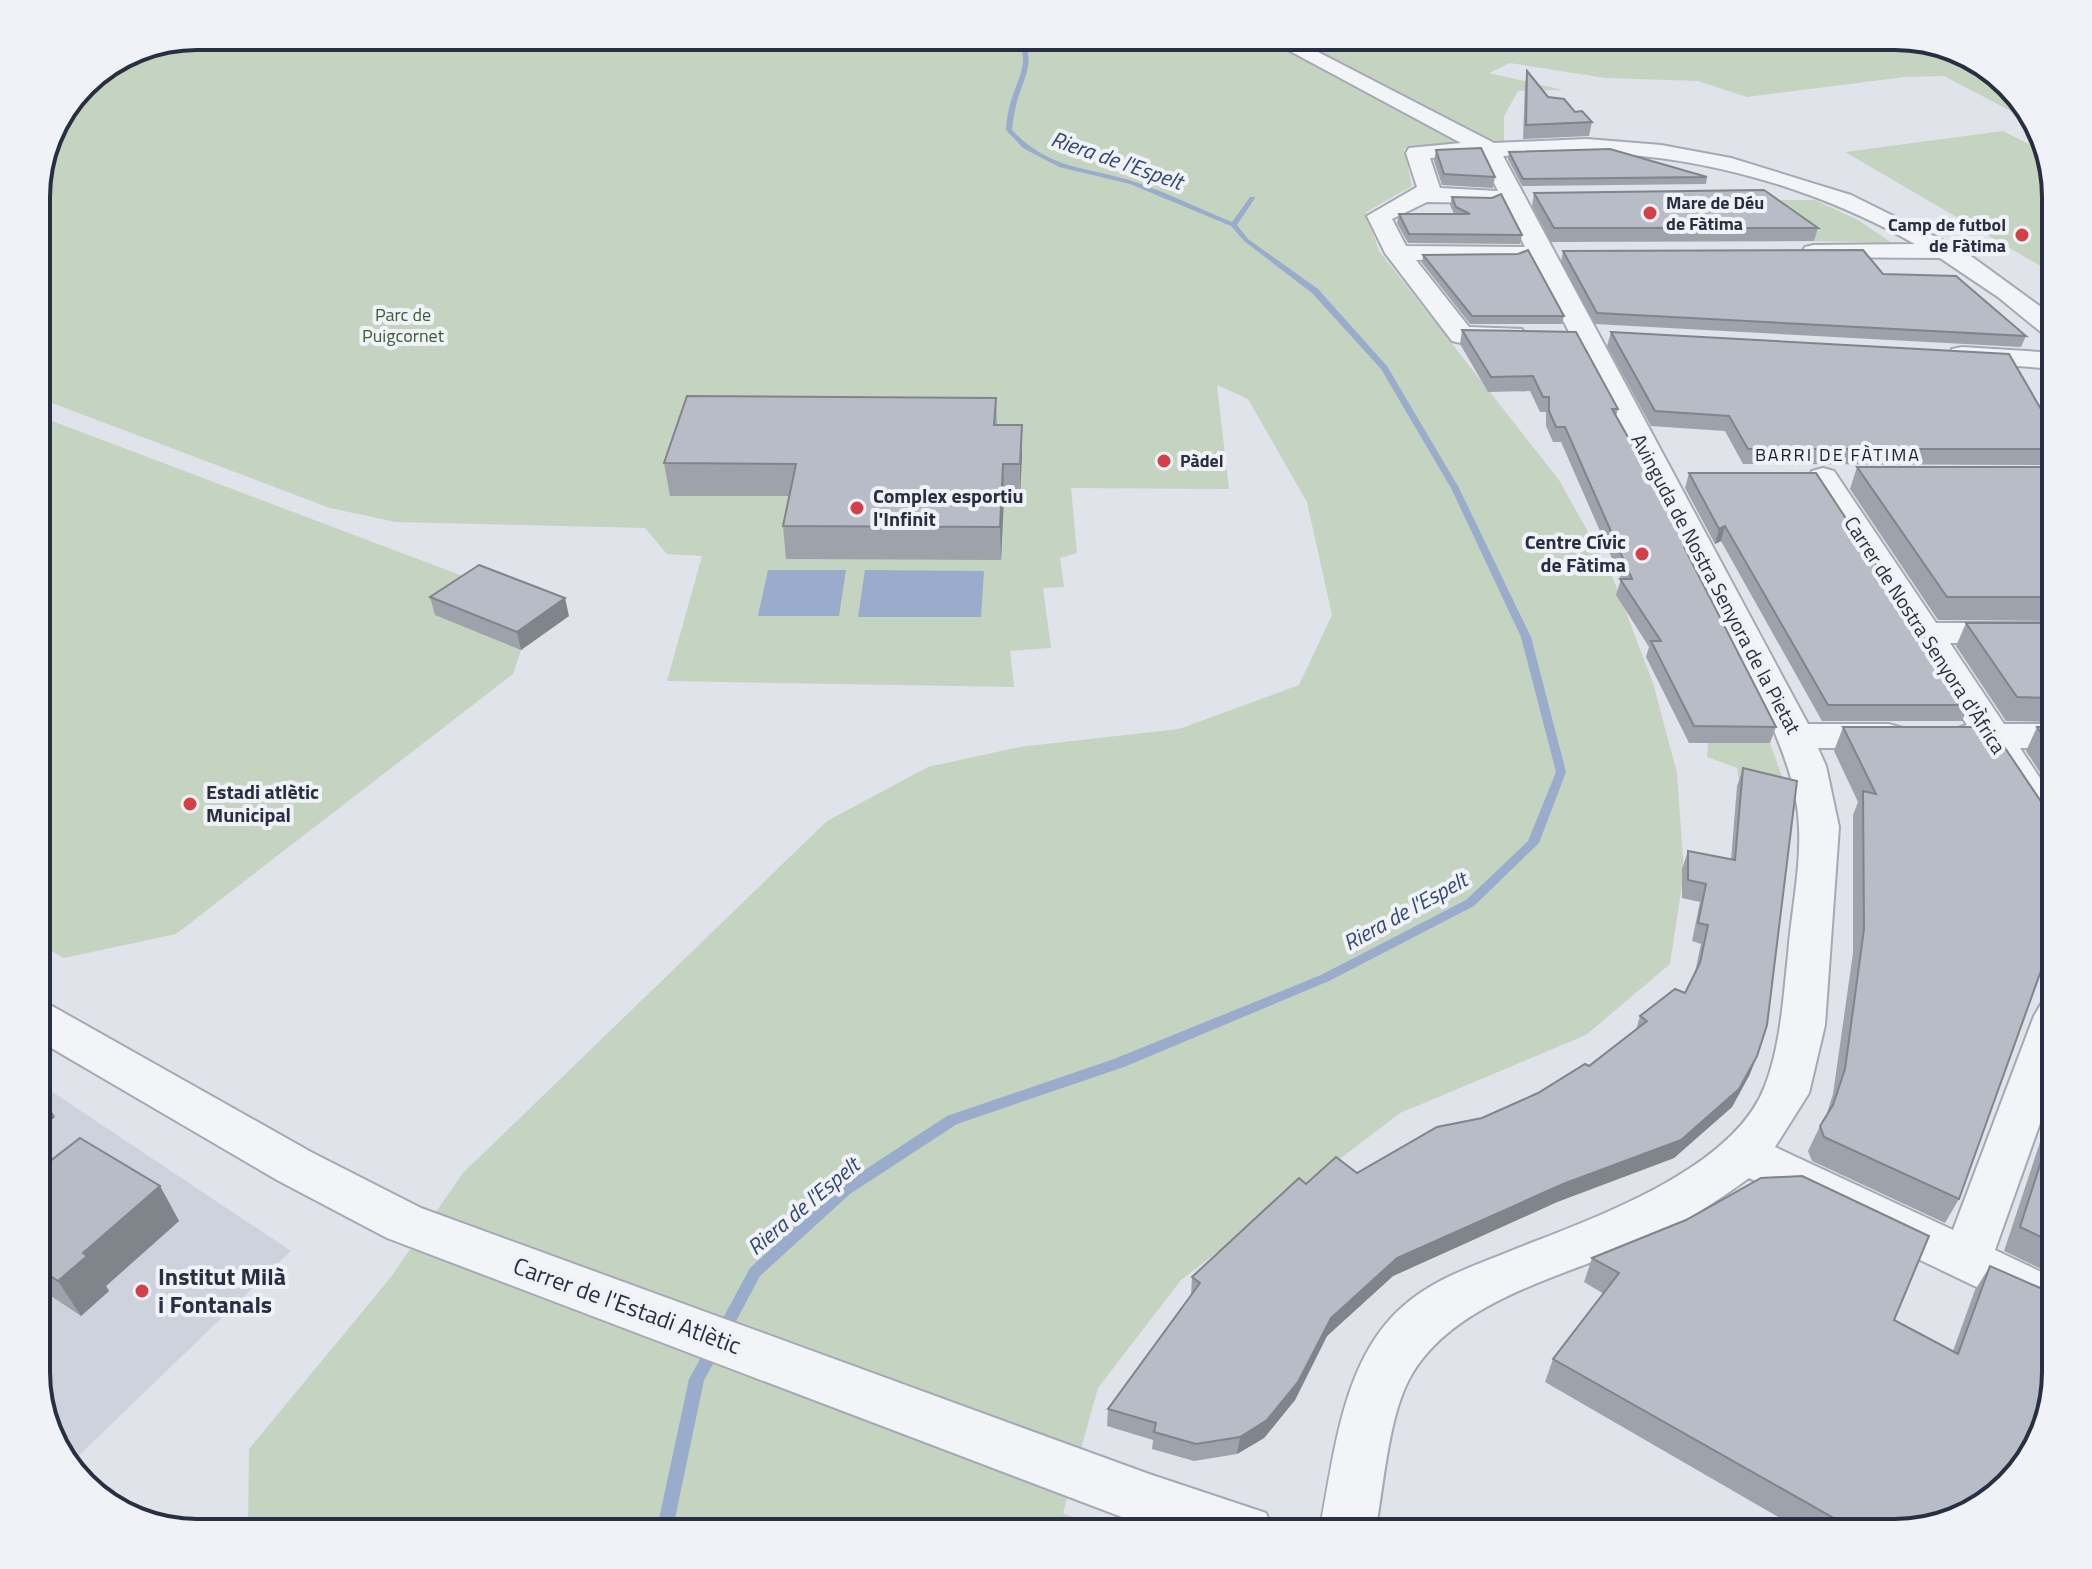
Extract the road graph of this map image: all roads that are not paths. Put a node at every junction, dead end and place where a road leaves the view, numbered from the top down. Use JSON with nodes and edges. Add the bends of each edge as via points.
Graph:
{"nodes":[{"id":1,"x":1298,"y":50,"type":"edge"},
{"id":2,"x":1489,"y":149,"type":"junction"},
{"id":3,"x":1818,"y":191,"type":"junction"},
{"id":4,"x":1758,"y":194,"type":"edge"},
{"id":5,"x":1423,"y":195,"type":"junction"},
{"id":6,"x":1502,"y":196,"type":"junction"},
{"id":7,"x":1545,"y":196,"type":"edge"},
{"id":8,"x":1949,"y":251,"type":"junction"},
{"id":9,"x":1528,"y":252,"type":"junction"},
{"id":10,"x":1567,"y":252,"type":"edge"},
{"id":11,"x":1794,"y":252,"type":"edge"},
{"id":12,"x":1397,"y":253,"type":"junction"},
{"id":13,"x":2042,"y":319,"type":"edge"},
{"id":14,"x":1584,"y":335,"type":"junction"},
{"id":15,"x":1617,"y":335,"type":"edge"},
{"id":16,"x":1935,"y":354,"type":"edge"},
{"id":17,"x":2042,"y":360,"type":"edge"},
{"id":18,"x":1823,"y":477,"type":"edge"},
{"id":19,"x":1924,"y":633,"type":"junction"},
{"id":20,"x":2042,"y":633,"type":"edge"},
{"id":21,"x":1797,"y":736,"type":"junction"},
{"id":22,"x":1991,"y":736,"type":"junction"},
{"id":23,"x":2042,"y":736,"type":"edge"},
{"id":24,"x":2042,"y":811,"type":"edge"},
{"id":25,"x":50,"y":1026,"type":"edge"},
{"id":26,"x":2042,"y":1054,"type":"edge"},
{"id":27,"x":1745,"y":1154,"type":"junction"},
{"id":28,"x":1967,"y":1260,"type":"junction"},
{"id":29,"x":2042,"y":1296,"type":"edge"},
{"id":30,"x":1204,"y":1519,"type":"edge"},
{"id":31,"x":1350,"y":1519,"type":"edge"}],
"edges":[{"from":1,"to":2,"type":"street"},
{"from":2,"to":3,"type":"street","via":[[1633,149],[1738,168]]},
{"from":2,"to":5,"type":"street","via":[[1417,153],[1429,188]]},
{"from":2,"to":6,"type":"street","name":"Avinguda de Nostra Senyora de la Pietat"},
{"from":3,"to":4,"type":"street"},
{"from":3,"to":8,"type":"street","via":[[1890,219]]},
{"from":5,"to":6,"type":"street"},
{"from":5,"to":12,"type":"street","via":[[1379,216]]},
{"from":6,"to":7,"type":"street"},
{"from":6,"to":9,"type":"street","name":"Avinguda de Nostra Senyora de la Pietat"},
{"from":8,"to":11,"type":"street"},
{"from":8,"to":13,"type":"street"},
{"from":9,"to":10,"type":"street"},
{"from":9,"to":12,"type":"street"},
{"from":9,"to":14,"type":"street","name":"Avinguda de Nostra Senyora de la Pietat"},
{"from":12,"to":14,"type":"street","via":[[1461,335]]},
{"from":14,"to":15,"type":"street"},
{"from":14,"to":21,"type":"street","name":"Avinguda de Nostra Senyora de la Pietat","via":[[1675,476]]},
{"from":16,"to":17,"type":"street"},
{"from":18,"to":19,"type":"street","name":"Carrer de Nostra Senyora d'Àfrica"},
{"from":19,"to":20,"type":"street"},
{"from":19,"to":22,"type":"street","name":"Carrer de Nostra Senyora d'Àfrica"},
{"from":21,"to":22,"type":"street"},
{"from":21,"to":27,"type":"street","name":"Avinguda de Nostra Senyora de la Pietat","via":[[1819,827],[1803,1025],[1786,1093]]},
{"from":22,"to":23,"type":"street"},
{"from":22,"to":24,"type":"street","name":"Carrer de Nostra Senyora d'Àfrica"},
{"from":25,"to":30,"type":"street","name":"Carrer de l'Estadi Atlètic","via":[[404,1223]]},
{"from":26,"to":28,"type":"street"},
{"from":27,"to":28,"type":"street"},
{"from":27,"to":31,"type":"street","name":"Avinguda de Nostra Senyora de la Pietat","via":[[1695,1191],[1625,1227],[1461,1294],[1418,1325],[1391,1360],[1372,1405]]},
{"from":28,"to":29,"type":"street"}]}
